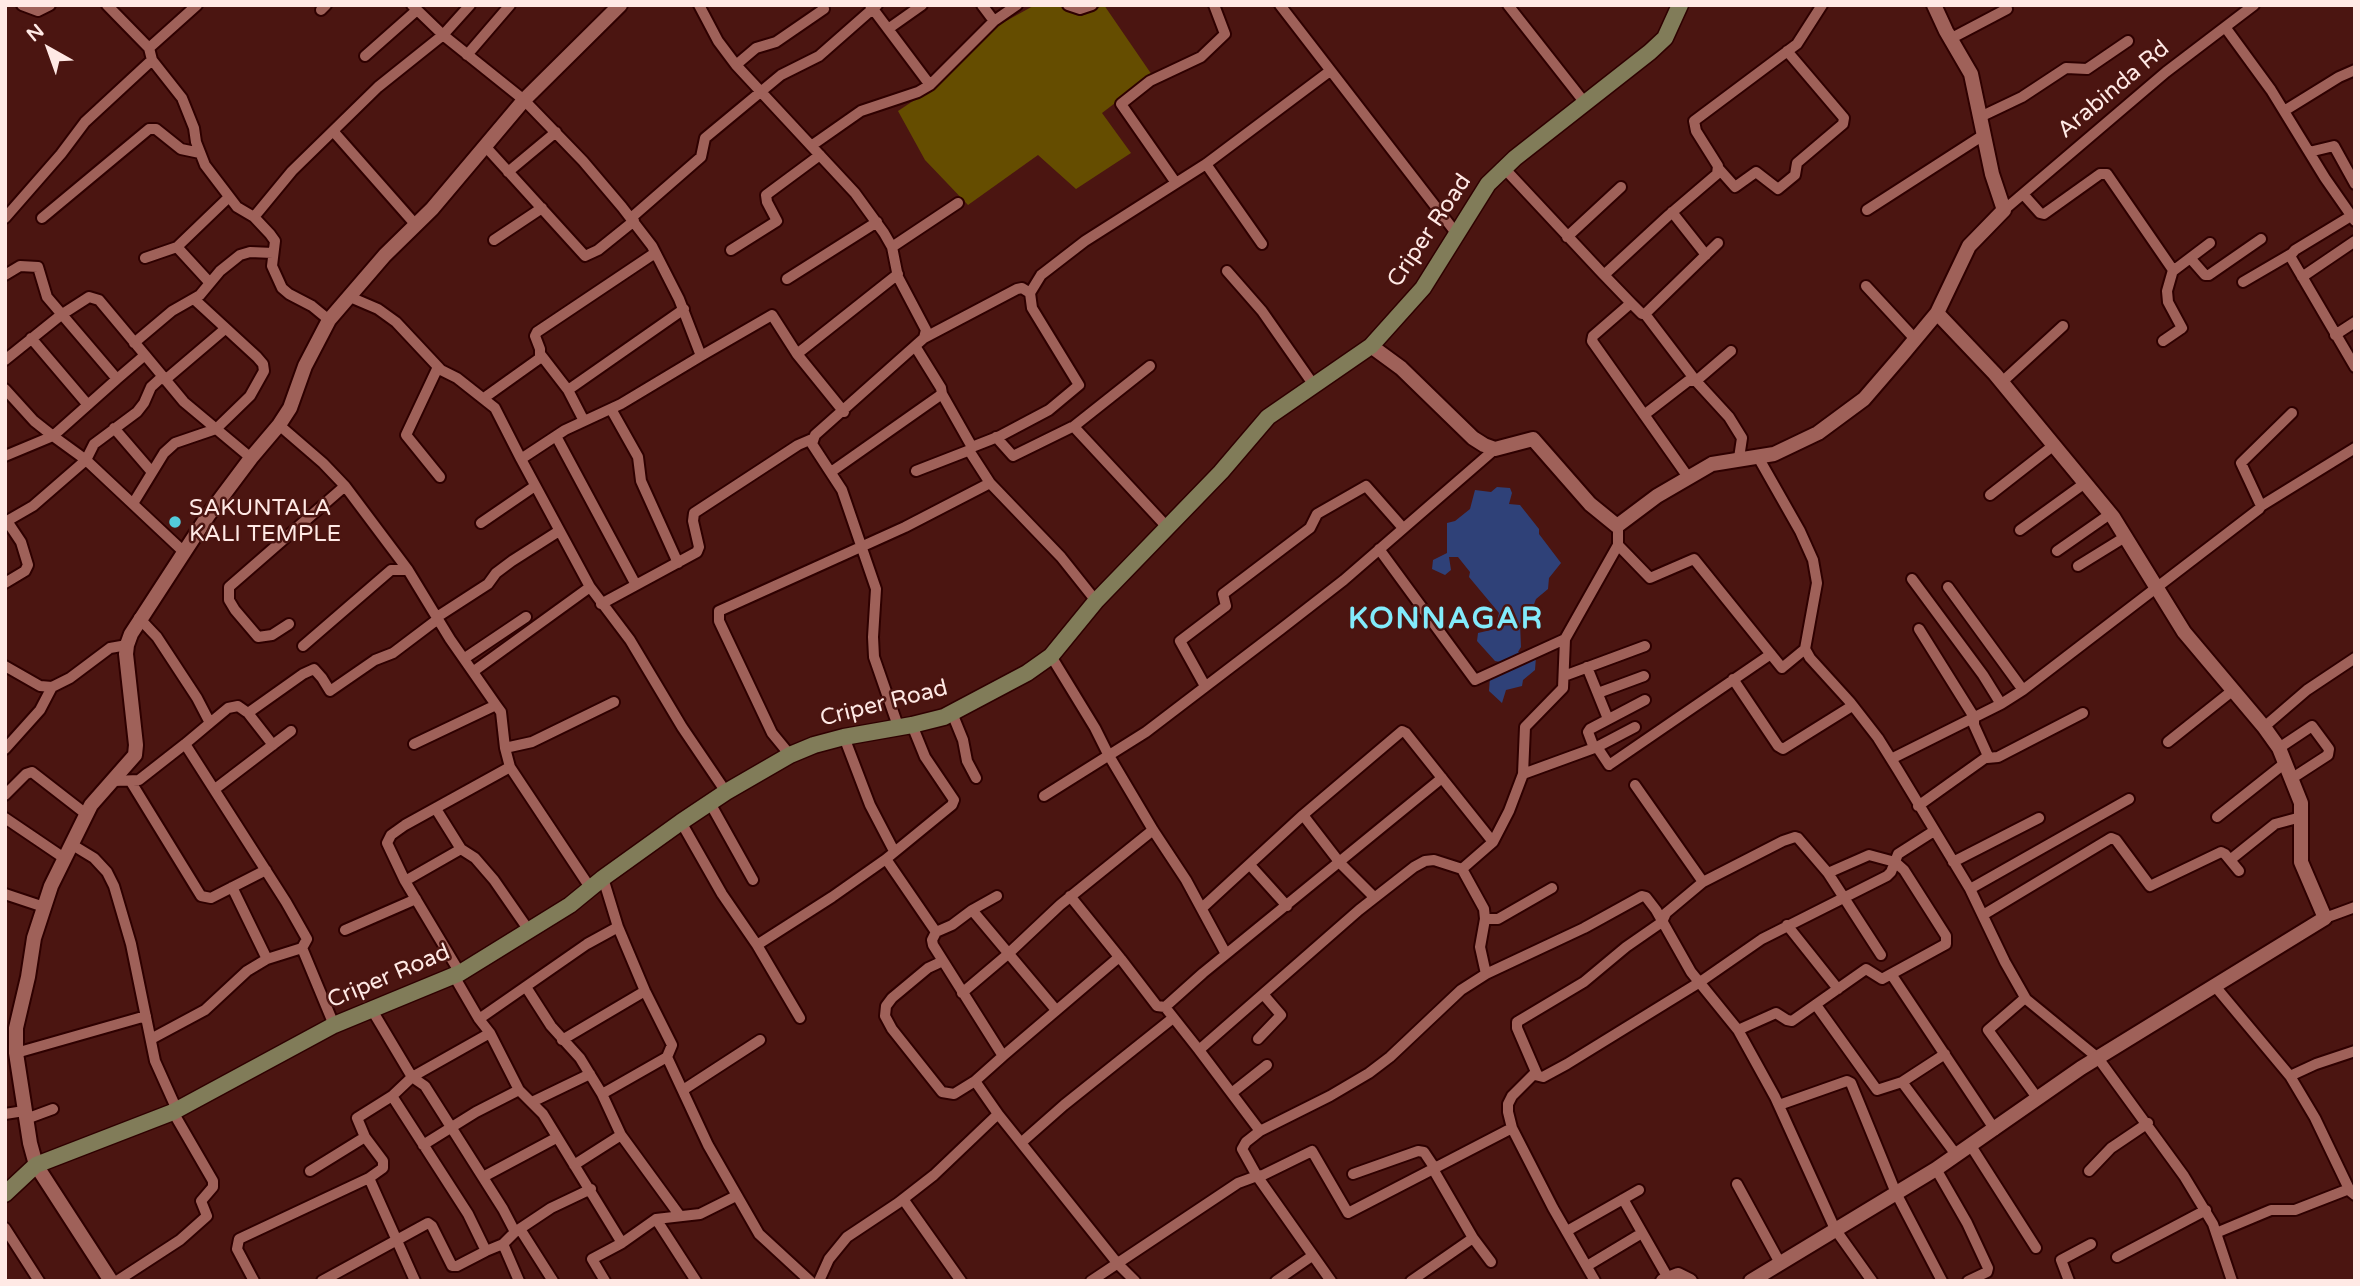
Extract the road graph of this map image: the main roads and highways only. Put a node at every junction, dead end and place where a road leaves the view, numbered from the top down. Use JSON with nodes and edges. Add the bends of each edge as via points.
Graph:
{"nodes":[{"id":1,"x":1680,"y":5,"type":"edge"},
{"id":2,"x":5,"y":1194,"type":"edge"}],
"edges":[{"from":1,"to":2,"type":"main road","name":"Criper Road","via":[[1665,38],[1650,52],[1488,184],[1423,288],[1371,346],[1268,417],[1096,601],[1051,656],[952,713],[844,737],[790,755],[681,822],[530,932],[457,974],[334,1025],[175,1111],[36,1165]]}]}
